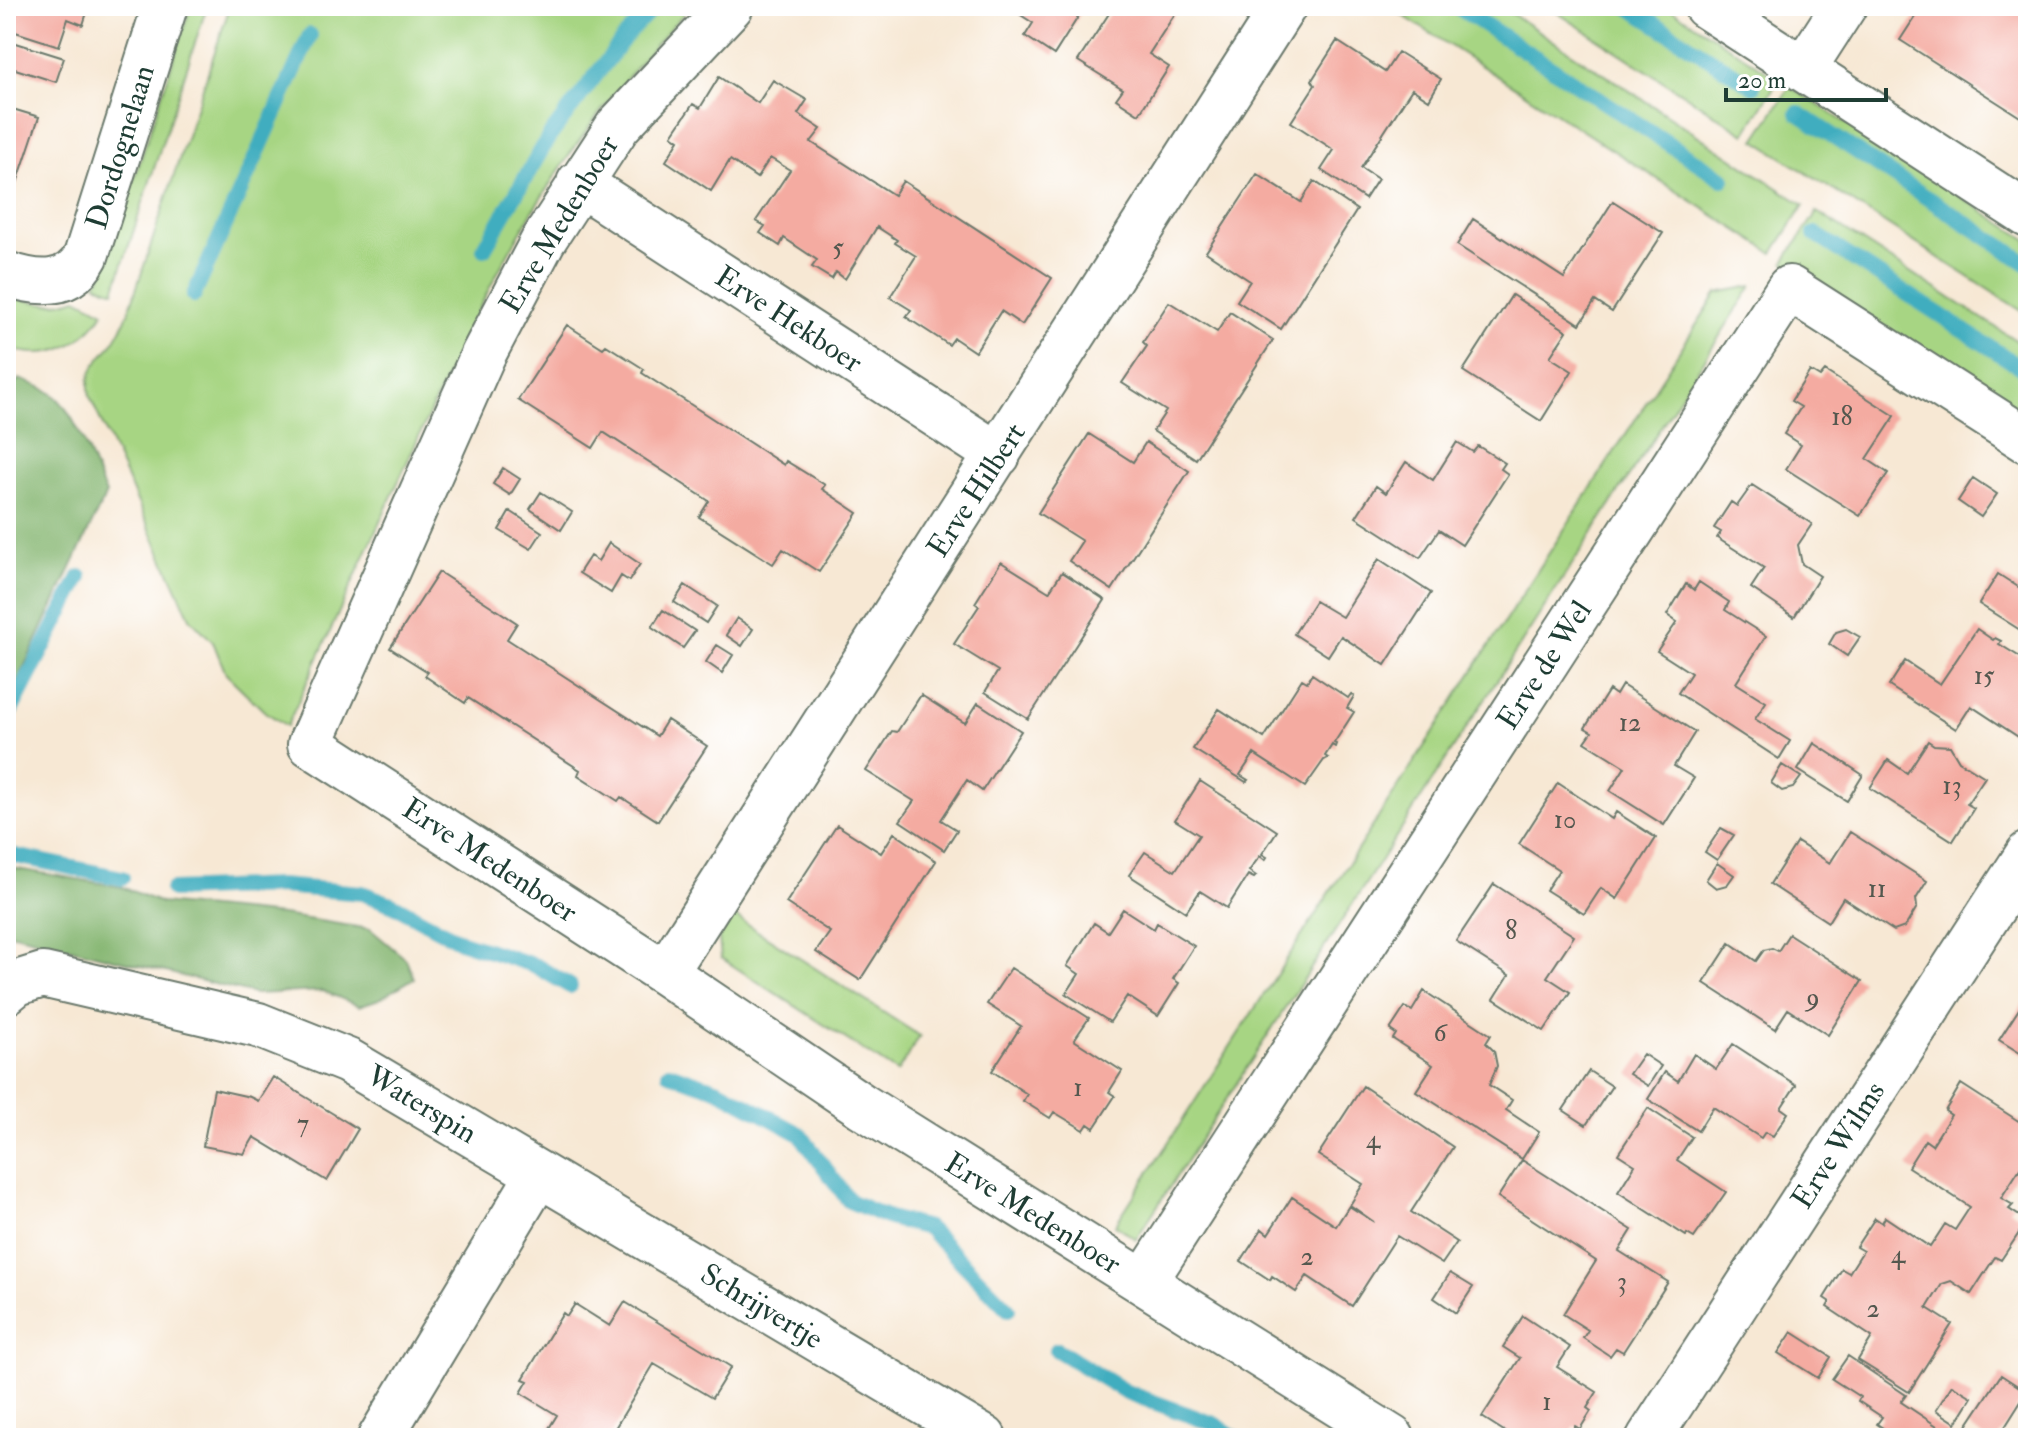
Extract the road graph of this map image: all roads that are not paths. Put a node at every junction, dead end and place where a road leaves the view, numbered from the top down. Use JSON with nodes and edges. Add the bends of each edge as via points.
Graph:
{"nodes":[{"id":1,"x":165,"y":6,"type":"edge"},
{"id":2,"x":731,"y":6,"type":"edge"},
{"id":3,"x":1284,"y":6,"type":"edge"},
{"id":4,"x":1706,"y":6,"type":"edge"},
{"id":5,"x":1844,"y":6,"type":"edge"},
{"id":6,"x":1804,"y":68,"type":"junction"},
{"id":7,"x":579,"y":183,"type":"junction"},
{"id":8,"x":2028,"y":215,"type":"edge"},
{"id":9,"x":6,"y":274,"type":"edge"},
{"id":10,"x":2028,"y":441,"type":"edge"},
{"id":11,"x":998,"y":455,"type":"junction"},
{"id":12,"x":2028,"y":854,"type":"edge"},
{"id":13,"x":665,"y":973,"type":"junction"},
{"id":14,"x":6,"y":992,"type":"edge"},
{"id":15,"x":539,"y":1174,"type":"junction"},
{"id":16,"x":1145,"y":1281,"type":"junction"},
{"id":17,"x":380,"y":1438,"type":"edge"},
{"id":18,"x":984,"y":1438,"type":"edge"},
{"id":19,"x":1392,"y":1438,"type":"edge"},
{"id":20,"x":1649,"y":1438,"type":"edge"}],
"edges":[{"from":1,"to":9,"type":"street","name":"Dordognelaan","via":[[79,269],[45,283]]},
{"from":2,"to":7,"type":"street","name":"Erve Medenboer","via":[[618,126]]},
{"from":3,"to":11,"type":"street","name":"Erve Hilbert"},
{"from":4,"to":6,"type":"street"},
{"from":5,"to":6,"type":"street"},
{"from":6,"to":8,"type":"street"},
{"from":7,"to":11,"type":"street","name":"Erve Hekboer"},
{"from":7,"to":13,"type":"street","name":"Erve Medenboer","via":[[483,355],[310,744]]},
{"from":10,"to":16,"type":"street","name":"Erve de Wel","via":[[1789,288]]},
{"from":11,"to":13,"type":"street","name":"Erve Hilbert"},
{"from":12,"to":20,"type":"street","name":"Erve Wilms"},
{"from":13,"to":16,"type":"street","name":"Erve Medenboer","via":[[862,1106]]},
{"from":14,"to":15,"type":"street","name":"Waterspin","via":[[43,975],[258,1025],[348,1061]]},
{"from":15,"to":17,"type":"street"},
{"from":15,"to":18,"type":"street","name":"Schrijvertje"},
{"from":16,"to":19,"type":"street","name":"Erve Medenboer"}]}
